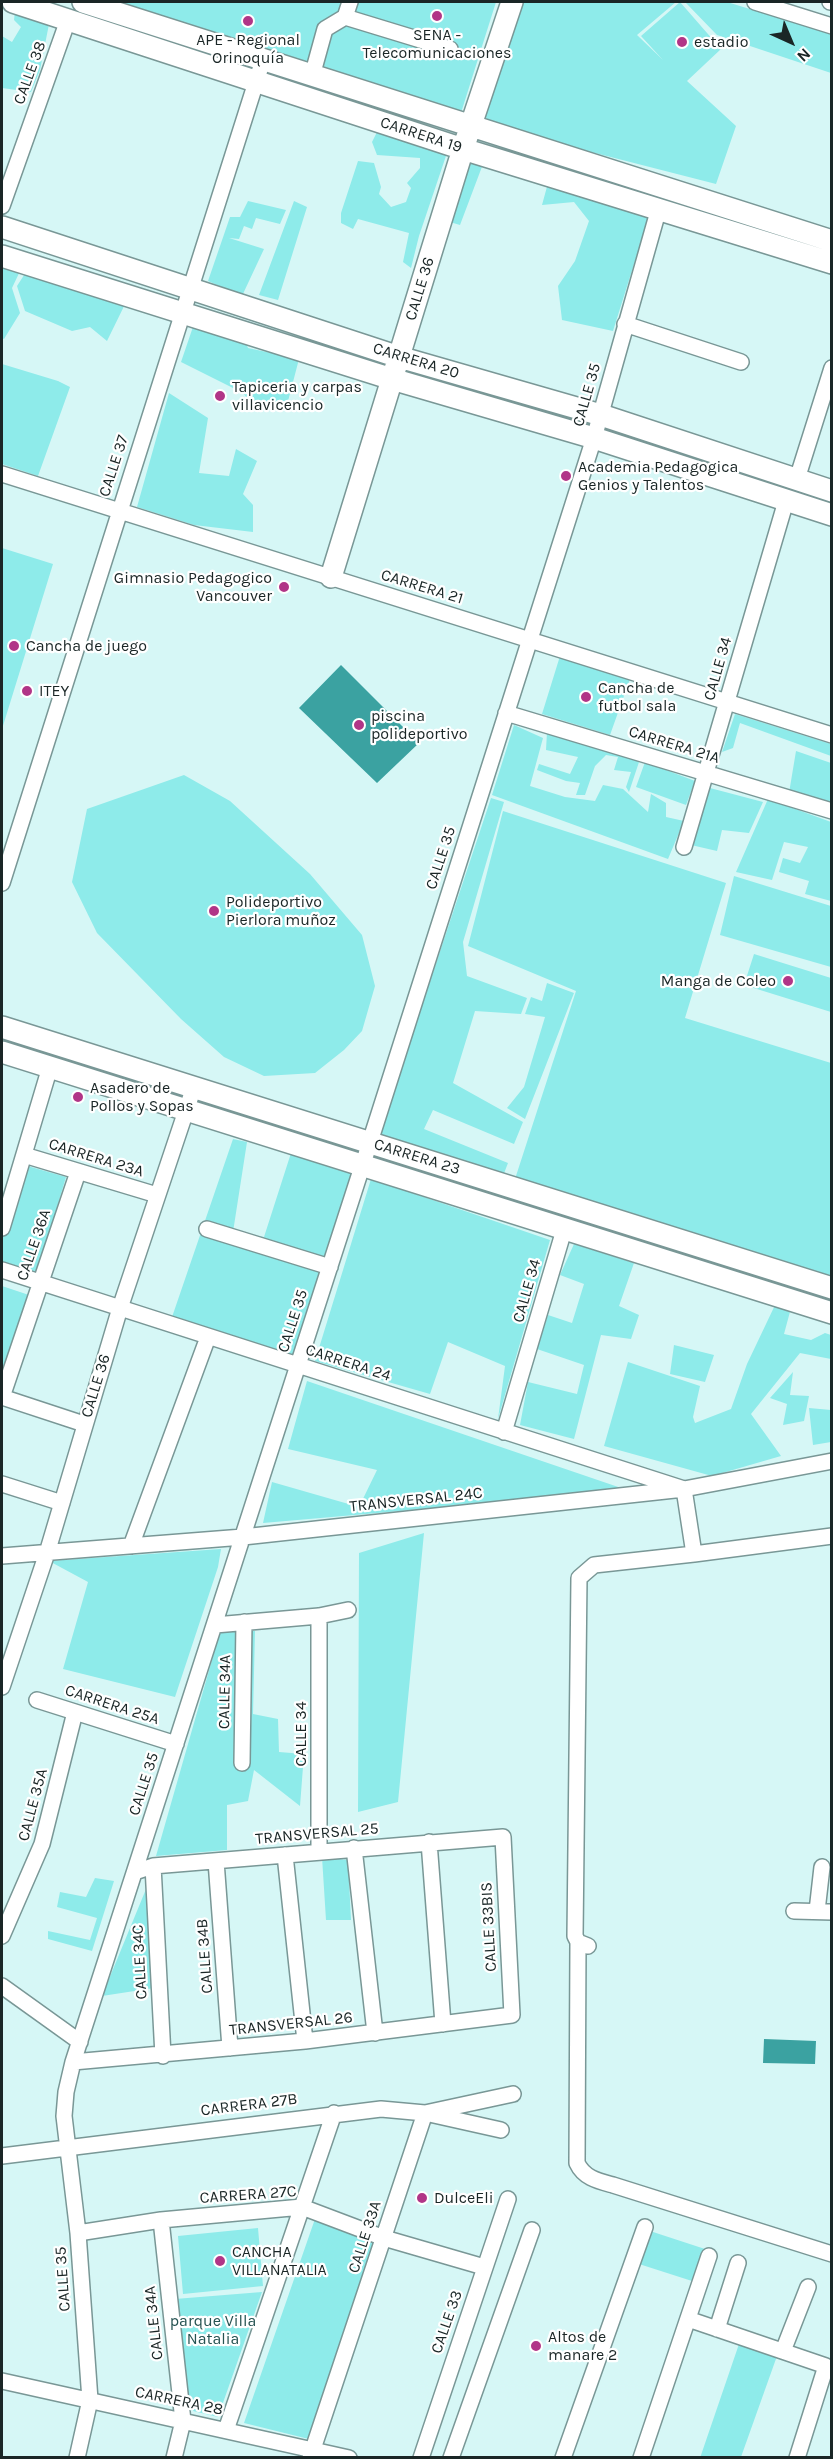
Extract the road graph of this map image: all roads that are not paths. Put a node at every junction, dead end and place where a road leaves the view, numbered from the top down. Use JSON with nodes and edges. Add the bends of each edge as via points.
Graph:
{"nodes":[{"id":1,"x":13,"y":2,"type":"edge"},
{"id":2,"x":83,"y":2,"type":"edge"},
{"id":3,"x":350,"y":2,"type":"edge"},
{"id":4,"x":512,"y":2,"type":"edge"},
{"id":5,"x":755,"y":2,"type":"edge"},
{"id":6,"x":345,"y":17,"type":"junction"},
{"id":7,"x":68,"y":20,"type":"junction"},
{"id":8,"x":831,"y":26,"type":"edge"},
{"id":9,"x":450,"y":49,"type":"dead end"},
{"id":10,"x":263,"y":60,"type":"junction"},
{"id":11,"x":312,"y":76,"type":"junction"},
{"id":12,"x":256,"y":82,"type":"junction"},
{"id":13,"x":471,"y":126,"type":"junction"},
{"id":14,"x":463,"y":149,"type":"junction"},
{"id":15,"x":2,"y":206,"type":"edge"},
{"id":16,"x":659,"y":208,"type":"junction"},
{"id":17,"x":2,"y":227,"type":"edge"},
{"id":18,"x":831,"y":241,"type":"edge"},
{"id":19,"x":2,"y":256,"type":"edge"},
{"id":20,"x":831,"y":263,"type":"edge"},
{"id":21,"x":190,"y":288,"type":"junction"},
{"id":22,"x":182,"y":313,"type":"junction"},
{"id":23,"x":625,"y":324,"type":"junction"},
{"id":24,"x":399,"y":357,"type":"junction"},
{"id":25,"x":741,"y":362,"type":"dead end"},
{"id":26,"x":831,"y":368,"type":"edge"},
{"id":27,"x":392,"y":379,"type":"junction"},
{"id":28,"x":601,"y":415,"type":"junction"},
{"id":29,"x":594,"y":438,"type":"junction"},
{"id":30,"x":2,"y":474,"type":"edge"},
{"id":31,"x":797,"y":479,"type":"junction"},
{"id":32,"x":831,"y":491,"type":"edge"},
{"id":33,"x":786,"y":501,"type":"junction"},
{"id":34,"x":118,"y":511,"type":"junction"},
{"id":35,"x":831,"y":515,"type":"edge"},
{"id":36,"x":331,"y":577,"type":"junction"},
{"id":37,"x":530,"y":640,"type":"junction"},
{"id":38,"x":727,"y":702,"type":"junction"},
{"id":39,"x":506,"y":713,"type":"junction"},
{"id":40,"x":831,"y":735,"type":"edge"},
{"id":41,"x":705,"y":773,"type":"junction"},
{"id":42,"x":831,"y":812,"type":"edge"},
{"id":43,"x":684,"y":847,"type":"dead end"},
{"id":44,"x":2,"y":883,"type":"edge"},
{"id":45,"x":2,"y":1027,"type":"edge"},
{"id":46,"x":2,"y":1052,"type":"edge"},
{"id":47,"x":50,"y":1067,"type":"junction"},
{"id":48,"x":194,"y":1087,"type":"junction"},
{"id":49,"x":186,"y":1110,"type":"junction"},
{"id":50,"x":370,"y":1142,"type":"junction"},
{"id":51,"x":24,"y":1155,"type":"junction"},
{"id":52,"x":363,"y":1165,"type":"junction"},
{"id":53,"x":78,"y":1172,"type":"junction"},
{"id":54,"x":157,"y":1196,"type":"junction"},
{"id":55,"x":2,"y":1228,"type":"edge"},
{"id":56,"x":207,"y":1229,"type":"dead end"},
{"id":57,"x":564,"y":1230,"type":"junction"},
{"id":58,"x":330,"y":1267,"type":"junction"},
{"id":59,"x":2,"y":1270,"type":"edge"},
{"id":60,"x":40,"y":1283,"type":"junction"},
{"id":61,"x":831,"y":1288,"type":"edge"},
{"id":62,"x":120,"y":1308,"type":"junction"},
{"id":63,"x":831,"y":1312,"type":"edge"},
{"id":64,"x":208,"y":1336,"type":"junction"},
{"id":65,"x":298,"y":1365,"type":"junction"},
{"id":66,"x":2,"y":1397,"type":"edge"},
{"id":67,"x":84,"y":1424,"type":"junction"},
{"id":68,"x":504,"y":1431,"type":"junction"},
{"id":69,"x":831,"y":1461,"type":"edge"},
{"id":70,"x":2,"y":1484,"type":"edge"},
{"id":71,"x":684,"y":1489,"type":"junction"},
{"id":72,"x":62,"y":1503,"type":"junction"},
{"id":73,"x":831,"y":1536,"type":"edge"},
{"id":74,"x":243,"y":1537,"type":"junction"},
{"id":75,"x":131,"y":1546,"type":"junction"},
{"id":76,"x":47,"y":1553,"type":"junction"},
{"id":77,"x":694,"y":1554,"type":"junction"},
{"id":78,"x":2,"y":1556,"type":"edge"},
{"id":79,"x":348,"y":1610,"type":"dead end"},
{"id":80,"x":319,"y":1616,"type":"junction"},
{"id":81,"x":244,"y":1622,"type":"junction"},
{"id":82,"x":215,"y":1625,"type":"junction"},
{"id":83,"x":2,"y":1687,"type":"edge"},
{"id":84,"x":37,"y":1700,"type":"dead end"},
{"id":85,"x":75,"y":1712,"type":"junction"},
{"id":86,"x":176,"y":1744,"type":"junction"},
{"id":87,"x":242,"y":1763,"type":"dead end"},
{"id":88,"x":503,"y":1837,"type":"joint"},
{"id":89,"x":429,"y":1842,"type":"junction"},
{"id":90,"x":354,"y":1848,"type":"junction"},
{"id":91,"x":320,"y":1851,"type":"junction"},
{"id":92,"x":285,"y":1854,"type":"junction"},
{"id":93,"x":216,"y":1861,"type":"junction"},
{"id":94,"x":153,"y":1866,"type":"junction"},
{"id":95,"x":822,"y":1867,"type":"dead end"},
{"id":96,"x":135,"y":1872,"type":"junction"},
{"id":97,"x":794,"y":1911,"type":"dead end"},
{"id":98,"x":824,"y":1912,"type":"edge"},
{"id":99,"x":2,"y":1936,"type":"edge"},
{"id":100,"x":2,"y":1986,"type":"edge"},
{"id":101,"x":512,"y":2015,"type":"joint"},
{"id":102,"x":443,"y":2024,"type":"junction"},
{"id":103,"x":375,"y":2033,"type":"junction"},
{"id":104,"x":305,"y":2041,"type":"junction"},
{"id":105,"x":80,"y":2042,"type":"junction"},
{"id":106,"x":230,"y":2048,"type":"junction"},
{"id":107,"x":163,"y":2055,"type":"junction"},
{"id":108,"x":74,"y":2062,"type":"junction"},
{"id":109,"x":513,"y":2094,"type":"dead end"},
{"id":110,"x":334,"y":2113,"type":"junction"},
{"id":111,"x":425,"y":2113,"type":"junction"},
{"id":112,"x":501,"y":2130,"type":"dead end"},
{"id":113,"x":68,"y":2147,"type":"junction"},
{"id":114,"x":2,"y":2156,"type":"edge"},
{"id":115,"x":508,"y":2199,"type":"dead end"},
{"id":116,"x":302,"y":2207,"type":"junction"},
{"id":117,"x":161,"y":2220,"type":"junction"},
{"id":118,"x":645,"y":2227,"type":"dead end"},
{"id":119,"x":532,"y":2230,"type":"dead end"},
{"id":120,"x":78,"y":2233,"type":"junction"},
{"id":121,"x":384,"y":2238,"type":"junction"},
{"id":122,"x":831,"y":2254,"type":"edge"},
{"id":123,"x":709,"y":2256,"type":"dead end"},
{"id":124,"x":738,"y":2263,"type":"dead end"},
{"id":125,"x":484,"y":2267,"type":"junction"},
{"id":126,"x":808,"y":2287,"type":"dead end"},
{"id":127,"x":688,"y":2319,"type":"junction"},
{"id":128,"x":717,"y":2329,"type":"junction"},
{"id":129,"x":783,"y":2351,"type":"junction"},
{"id":130,"x":2,"y":2380,"type":"edge"},
{"id":131,"x":90,"y":2400,"type":"junction"},
{"id":132,"x":183,"y":2421,"type":"junction"},
{"id":133,"x":226,"y":2430,"type":"junction"},
{"id":134,"x":312,"y":2453,"type":"edge"},
{"id":135,"x":77,"y":2457,"type":"edge"},
{"id":136,"x":174,"y":2457,"type":"edge"},
{"id":137,"x":349,"y":2457,"type":"edge"},
{"id":138,"x":421,"y":2457,"type":"edge"},
{"id":139,"x":451,"y":2457,"type":"edge"},
{"id":140,"x":563,"y":2457,"type":"edge"},
{"id":141,"x":641,"y":2457,"type":"edge"},
{"id":142,"x":797,"y":2457,"type":"edge"}],
"edges":[{"from":1,"to":7,"type":"main road","name":"CARRERA 19"},
{"from":2,"to":10,"type":"main road","name":"CARRERA 19"},
{"from":3,"to":6,"type":"street"},
{"from":4,"to":13,"type":"main road","name":"CALLE 36"},
{"from":5,"to":8,"type":"street"},
{"from":6,"to":9,"type":"street"},
{"from":6,"to":11,"type":"street","via":[[325,29]]},
{"from":7,"to":12,"type":"main road","name":"CARRERA 19"},
{"from":7,"to":15,"type":"street","name":"CALLE 38"},
{"from":10,"to":11,"type":"main road","name":"CARRERA 19"},
{"from":10,"to":12,"type":"street","name":"CALLE 37"},
{"from":11,"to":13,"type":"main road","name":"CARRERA 19"},
{"from":12,"to":14,"type":"main road","name":"CARRERA 19"},
{"from":12,"to":21,"type":"street","name":"CALLE 37"},
{"from":13,"to":14,"type":"main road","name":"CALLE 36"},
{"from":13,"to":18,"type":"main road","name":"CARRERA 19"},
{"from":14,"to":16,"type":"main road","name":"CARRERA 19"},
{"from":14,"to":24,"type":"main road","name":"CALLE 36"},
{"from":16,"to":20,"type":"main road","name":"CARRERA 19"},
{"from":16,"to":23,"type":"street","name":"CALLE 35"},
{"from":17,"to":21,"type":"main road","name":"CARRERA 20"},
{"from":19,"to":22,"type":"main road","name":"CARRERA 20"},
{"from":21,"to":22,"type":"street","name":"CALLE 37"},
{"from":21,"to":24,"type":"main road","name":"CARRERA 20"},
{"from":22,"to":27,"type":"main road","name":"CARRERA 20"},
{"from":22,"to":34,"type":"street","name":"CALLE 37"},
{"from":23,"to":25,"type":"street"},
{"from":23,"to":28,"type":"street","name":"CALLE 35"},
{"from":24,"to":27,"type":"main road","name":"CALLE 36"},
{"from":24,"to":28,"type":"main road","name":"CARRERA 20"},
{"from":26,"to":31,"type":"street"},
{"from":27,"to":29,"type":"main road","name":"CARRERA 20"},
{"from":27,"to":36,"type":"main road","name":"CALLE 36"},
{"from":28,"to":29,"type":"street","name":"CALLE 35"},
{"from":28,"to":31,"type":"main road","name":"CARRERA 20"},
{"from":29,"to":33,"type":"main road","name":"CARRERA 20"},
{"from":29,"to":37,"type":"street","name":"CALLE 35"},
{"from":30,"to":34,"type":"street","name":"CARRERA 21"},
{"from":31,"to":32,"type":"main road","name":"CARRERA 20"},
{"from":33,"to":35,"type":"main road","name":"CARRERA 20"},
{"from":33,"to":38,"type":"street","name":"CALLE 34"},
{"from":34,"to":36,"type":"street","name":"CARRERA 21"},
{"from":34,"to":44,"type":"street","name":"CALLE 37"},
{"from":36,"to":37,"type":"street","name":"CARRERA 21"},
{"from":37,"to":38,"type":"street","name":"CARRERA 21"},
{"from":37,"to":39,"type":"street","name":"CALLE 35"},
{"from":38,"to":40,"type":"street","name":"CARRERA 21"},
{"from":38,"to":41,"type":"street","name":"CALLE 34"},
{"from":39,"to":41,"type":"street","name":"CARRERA 21A"},
{"from":39,"to":50,"type":"street","name":"CALLE 35"},
{"from":41,"to":42,"type":"street","name":"CARRERA 21A"},
{"from":41,"to":43,"type":"street","name":"CALLE 34"},
{"from":45,"to":48,"type":"main road","name":"CARRERA 23"},
{"from":46,"to":47,"type":"main road","name":"CARRERA 23"},
{"from":47,"to":49,"type":"main road","name":"CARRERA 23"},
{"from":47,"to":51,"type":"street"},
{"from":48,"to":49,"type":"street","name":"CALLE 36"},
{"from":48,"to":50,"type":"main road","name":"CARRERA 23"},
{"from":49,"to":52,"type":"main road","name":"CARRERA 23"},
{"from":49,"to":54,"type":"street","name":"CALLE 36"},
{"from":50,"to":52,"type":"street","name":"CALLE 35"},
{"from":50,"to":61,"type":"main road","name":"CARRERA 23"},
{"from":51,"to":53,"type":"street","name":"CARRERA 23A"},
{"from":51,"to":55,"type":"street"},
{"from":52,"to":57,"type":"main road","name":"CARRERA 23"},
{"from":52,"to":58,"type":"street","name":"CALLE 35"},
{"from":53,"to":54,"type":"street","name":"CARRERA 23A"},
{"from":53,"to":60,"type":"street","name":"CALLE 36A"},
{"from":54,"to":62,"type":"street","name":"CALLE 36"},
{"from":56,"to":58,"type":"street"},
{"from":57,"to":63,"type":"main road","name":"CARRERA 23"},
{"from":57,"to":68,"type":"street","name":"CALLE 34"},
{"from":58,"to":65,"type":"street","name":"CALLE 35"},
{"from":59,"to":60,"type":"street","name":"CARRERA 24"},
{"from":60,"to":62,"type":"street","name":"CARRERA 24"},
{"from":60,"to":66,"type":"street","name":"CALLE 36A"},
{"from":62,"to":64,"type":"street","name":"CARRERA 24"},
{"from":62,"to":67,"type":"street","name":"CALLE 36"},
{"from":64,"to":65,"type":"street","name":"CARRERA 24"},
{"from":64,"to":75,"type":"street"},
{"from":65,"to":68,"type":"street","name":"CARRERA 24"},
{"from":65,"to":74,"type":"street","name":"CALLE 35"},
{"from":66,"to":67,"type":"street"},
{"from":67,"to":72,"type":"street","name":"CALLE 36"},
{"from":68,"to":71,"type":"street","name":"CARRERA 24"},
{"from":69,"to":71,"type":"street","name":"TRANSVERSAL 24C"},
{"from":70,"to":72,"type":"street"},
{"from":71,"to":74,"type":"street","name":"TRANSVERSAL 24C"},
{"from":71,"to":77,"type":"street"},
{"from":72,"to":76,"type":"street","name":"CALLE 36"},
{"from":73,"to":77,"type":"street"},
{"from":74,"to":75,"type":"street","name":"TRANSVERSAL 24C"},
{"from":74,"to":82,"type":"street","name":"CALLE 35"},
{"from":75,"to":76,"type":"street","name":"TRANSVERSAL 24C"},
{"from":76,"to":78,"type":"street","name":"TRANSVERSAL 24C"},
{"from":76,"to":83,"type":"street","name":"CALLE 36"},
{"from":77,"to":122,"type":"street","via":[[594,1565],[579,1578],[575,1936],[583,1944],[577,2163],[593,2179]]},
{"from":79,"to":80,"type":"street"},
{"from":80,"to":81,"type":"street"},
{"from":80,"to":91,"type":"street","name":"CALLE 34"},
{"from":81,"to":82,"type":"street"},
{"from":81,"to":87,"type":"street","name":"CALLE 34A"},
{"from":82,"to":86,"type":"street","name":"CALLE 35"},
{"from":84,"to":85,"type":"street","name":"CARRERA 25A"},
{"from":85,"to":86,"type":"street","name":"CARRERA 25A"},
{"from":85,"to":99,"type":"street","name":"CALLE 35A","via":[[42,1844]]},
{"from":86,"to":96,"type":"street","name":"CALLE 35"},
{"from":88,"to":89,"type":"street","name":"TRANSVERSAL 25"},
{"from":88,"to":101,"type":"street","name":"CALLE 33BIS"},
{"from":89,"to":90,"type":"street","name":"TRANSVERSAL 25"},
{"from":89,"to":102,"type":"street"},
{"from":90,"to":91,"type":"street","name":"TRANSVERSAL 25"},
{"from":90,"to":103,"type":"street"},
{"from":91,"to":92,"type":"street","name":"TRANSVERSAL 25"},
{"from":92,"to":93,"type":"street","name":"TRANSVERSAL 25"},
{"from":92,"to":104,"type":"street"},
{"from":93,"to":94,"type":"street","name":"TRANSVERSAL 25"},
{"from":93,"to":106,"type":"street","name":"CALLE 34B"},
{"from":94,"to":96,"type":"street","name":"TRANSVERSAL 25"},
{"from":94,"to":107,"type":"street","name":"CALLE 34C"},
{"from":95,"to":98,"type":"street"},
{"from":96,"to":105,"type":"street","name":"CALLE 35"},
{"from":97,"to":98,"type":"street"},
{"from":100,"to":105,"type":"street"},
{"from":101,"to":102,"type":"street","name":"TRANSVERSAL 26"},
{"from":102,"to":103,"type":"street","name":"TRANSVERSAL 26"},
{"from":103,"to":104,"type":"street","name":"TRANSVERSAL 26"},
{"from":104,"to":106,"type":"street","name":"TRANSVERSAL 26"},
{"from":105,"to":108,"type":"street","name":"CALLE 35"},
{"from":106,"to":107,"type":"street","name":"TRANSVERSAL 26"},
{"from":107,"to":108,"type":"street","name":"TRANSVERSAL 26"},
{"from":108,"to":113,"type":"street","name":"CALLE 35","via":[[64,2116]]},
{"from":109,"to":111,"type":"street"},
{"from":110,"to":111,"type":"street","name":"CARRERA 27B","via":[[381,2109]]},
{"from":110,"to":113,"type":"street","name":"CARRERA 27B"},
{"from":110,"to":116,"type":"street"},
{"from":111,"to":112,"type":"street","name":"CARRERA 27B"},
{"from":111,"to":121,"type":"street","name":"CALLE 33A"},
{"from":113,"to":114,"type":"street","name":"CARRERA 27B"},
{"from":113,"to":120,"type":"street","name":"CALLE 35"},
{"from":115,"to":125,"type":"street","name":"CALLE 33"},
{"from":116,"to":117,"type":"street","name":"CARRERA 27C"},
{"from":116,"to":121,"type":"street","name":"CARRERA 27C"},
{"from":116,"to":133,"type":"street"},
{"from":117,"to":120,"type":"street","name":"CARRERA 27C"},
{"from":117,"to":132,"type":"street","name":"CALLE 34A"},
{"from":118,"to":140,"type":"street"},
{"from":119,"to":139,"type":"street"},
{"from":120,"to":131,"type":"street","name":"CALLE 35"},
{"from":121,"to":125,"type":"street","name":"CARRERA 27C"},
{"from":121,"to":134,"type":"street","name":"CALLE 33A"},
{"from":123,"to":127,"type":"street"},
{"from":124,"to":128,"type":"street"},
{"from":125,"to":138,"type":"street","name":"CALLE 33"},
{"from":126,"to":129,"type":"street"},
{"from":127,"to":128,"type":"street"},
{"from":127,"to":141,"type":"street"},
{"from":128,"to":129,"type":"street"},
{"from":129,"to":142,"type":"street","via":[[826,2368]]},
{"from":130,"to":131,"type":"street","name":"CARRERA 28"},
{"from":131,"to":132,"type":"street","name":"CARRERA 28"},
{"from":131,"to":135,"type":"street","name":"CALLE 35"},
{"from":132,"to":133,"type":"street","name":"CARRERA 28"},
{"from":132,"to":136,"type":"street","name":"CALLE 34A"},
{"from":133,"to":134,"type":"street","name":"CARRERA 28"},
{"from":134,"to":137,"type":"street","name":"CARRERA 28"}]}
